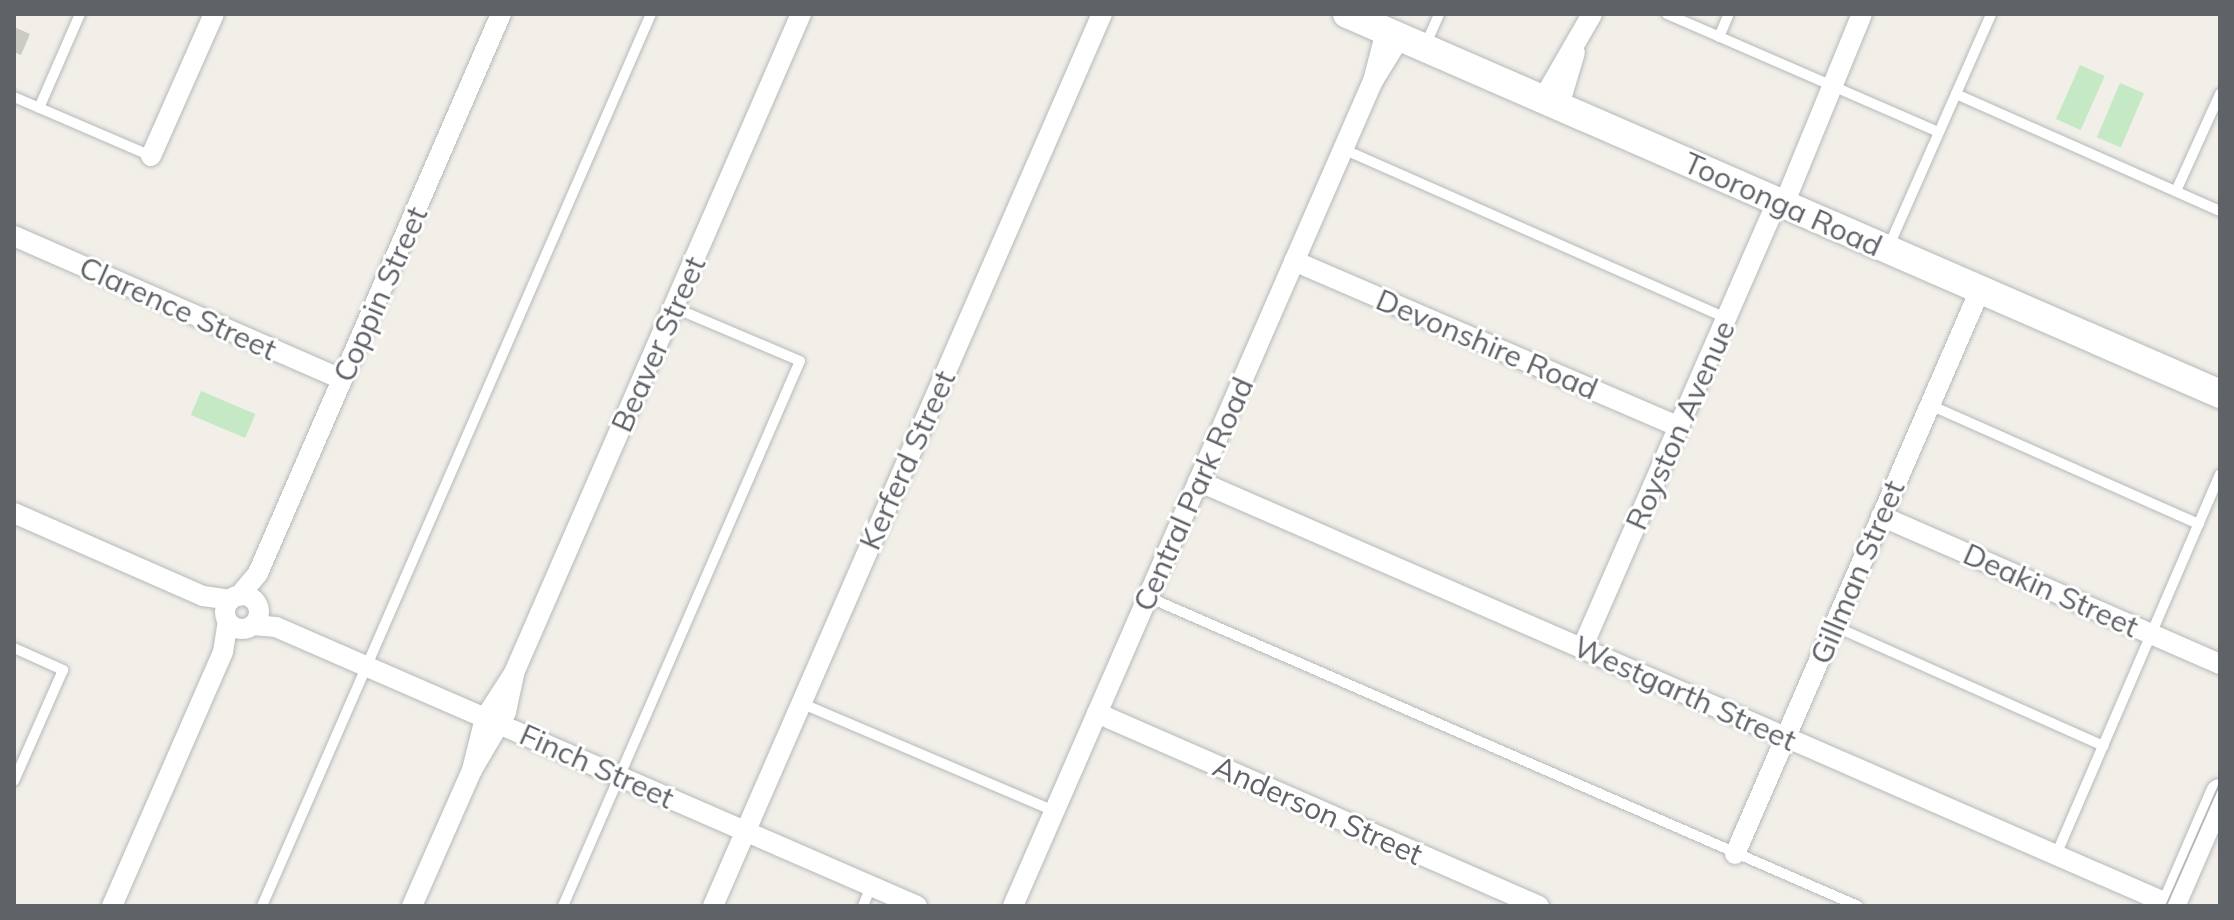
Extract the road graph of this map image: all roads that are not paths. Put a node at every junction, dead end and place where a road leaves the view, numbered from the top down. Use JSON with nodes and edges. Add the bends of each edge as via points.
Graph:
{"nodes":[{"id":1,"x":80,"y":14,"type":"edge"},
{"id":2,"x":214,"y":14,"type":"edge"},
{"id":3,"x":501,"y":14,"type":"edge"},
{"id":4,"x":651,"y":14,"type":"edge"},
{"id":5,"x":801,"y":14,"type":"edge"},
{"id":6,"x":1102,"y":14,"type":"edge"},
{"id":7,"x":1347,"y":14,"type":"edge"},
{"id":8,"x":1439,"y":14,"type":"edge"},
{"id":9,"x":1592,"y":14,"type":"edge"},
{"id":10,"x":1667,"y":14,"type":"edge"},
{"id":11,"x":1729,"y":14,"type":"edge"},
{"id":12,"x":1862,"y":14,"type":"edge"},
{"id":13,"x":1991,"y":14,"type":"edge"},
{"id":14,"x":1719,"y":37,"type":"junction"},
{"id":15,"x":1403,"y":39,"type":"junction"},
{"id":16,"x":1830,"y":85,"type":"junction"},
{"id":17,"x":1956,"y":94,"type":"junction"},
{"id":18,"x":2220,"y":94,"type":"edge"},
{"id":19,"x":14,"y":97,"type":"edge"},
{"id":20,"x":1551,"y":103,"type":"junction"},
{"id":21,"x":39,"y":108,"type":"junction"},
{"id":22,"x":1939,"y":132,"type":"junction"},
{"id":23,"x":1343,"y":149,"type":"junction"},
{"id":24,"x":151,"y":156,"type":"joint"},
{"id":25,"x":2176,"y":191,"type":"junction"},
{"id":26,"x":1778,"y":202,"type":"junction"},
{"id":27,"x":2220,"y":211,"type":"edge"},
{"id":28,"x":14,"y":236,"type":"edge"},
{"id":29,"x":1887,"y":249,"type":"junction"},
{"id":30,"x":1294,"y":261,"type":"junction"},
{"id":31,"x":1980,"y":290,"type":"junction"},
{"id":32,"x":673,"y":307,"type":"junction"},
{"id":33,"x":1727,"y":318,"type":"junction"},
{"id":34,"x":342,"y":379,"type":"junction"},
{"id":35,"x":2220,"y":394,"type":"edge"},
{"id":36,"x":1930,"y":405,"type":"junction"},
{"id":37,"x":1679,"y":427,"type":"junction"},
{"id":38,"x":2220,"y":475,"type":"edge"},
{"id":39,"x":1198,"y":481,"type":"junction"},
{"id":40,"x":14,"y":513,"type":"edge"},
{"id":41,"x":1881,"y":516,"type":"junction"},
{"id":42,"x":2199,"y":524,"type":"junction"},
{"id":43,"x":1148,"y":597,"type":"junction"},
{"id":44,"x":242,"y":612,"type":"junction"},
{"id":45,"x":1834,"y":626,"type":"junction"},
{"id":46,"x":2152,"y":634,"type":"junction"},
{"id":47,"x":14,"y":648,"type":"edge"},
{"id":48,"x":1582,"y":648,"type":"junction"},
{"id":49,"x":2220,"y":664,"type":"edge"},
{"id":50,"x":366,"y":666,"type":"junction"},
{"id":51,"x":801,"y":703,"type":"junction"},
{"id":52,"x":1097,"y":713,"type":"junction"},
{"id":53,"x":493,"y":721,"type":"junction"},
{"id":54,"x":1786,"y":737,"type":"junction"},
{"id":55,"x":2104,"y":746,"type":"junction"},
{"id":56,"x":619,"y":776,"type":"junction"},
{"id":57,"x":14,"y":781,"type":"edge"},
{"id":58,"x":2220,"y":793,"type":"edge"},
{"id":59,"x":1054,"y":811,"type":"junction"},
{"id":60,"x":745,"y":831,"type":"junction"},
{"id":61,"x":1735,"y":854,"type":"junction"},
{"id":62,"x":2056,"y":855,"type":"junction"},
{"id":63,"x":871,"y":886,"type":"junction"},
{"id":64,"x":112,"y":906,"type":"edge"},
{"id":65,"x":262,"y":906,"type":"edge"},
{"id":66,"x":412,"y":906,"type":"edge"},
{"id":67,"x":563,"y":906,"type":"edge"},
{"id":68,"x":713,"y":906,"type":"edge"},
{"id":69,"x":863,"y":906,"type":"edge"},
{"id":70,"x":917,"y":906,"type":"edge"},
{"id":71,"x":1013,"y":906,"type":"edge"},
{"id":72,"x":1539,"y":906,"type":"edge"},
{"id":73,"x":1858,"y":906,"type":"edge"},
{"id":74,"x":2171,"y":906,"type":"edge"}],
"edges":[{"from":1,"to":21,"type":"lane"},
{"from":2,"to":24,"type":"street"},
{"from":3,"to":34,"type":"street","name":"Coppin Street"},
{"from":4,"to":50,"type":"lane"},
{"from":5,"to":32,"type":"street","name":"Beaver Street"},
{"from":6,"to":51,"type":"street","name":"Kerferd Street"},
{"from":7,"to":15,"type":"main road","name":"Tooronga Road"},
{"from":8,"to":15,"type":"lane"},
{"from":9,"to":20,"type":"street"},
{"from":10,"to":14,"type":"lane"},
{"from":11,"to":14,"type":"lane"},
{"from":12,"to":16,"type":"street","name":"Royston Avenue"},
{"from":13,"to":17,"type":"lane"},
{"from":14,"to":16,"type":"lane"},
{"from":15,"to":20,"type":"main road","name":"Tooronga Road"},
{"from":15,"to":23,"type":"street","name":"Central Park Road","via":[[1373,81]]},
{"from":16,"to":22,"type":"lane"},
{"from":16,"to":26,"type":"street","name":"Royston Avenue"},
{"from":17,"to":22,"type":"lane"},
{"from":17,"to":25,"type":"lane"},
{"from":18,"to":25,"type":"lane"},
{"from":19,"to":21,"type":"lane"},
{"from":20,"to":26,"type":"main road","name":"Tooronga Road"},
{"from":21,"to":24,"type":"lane"},
{"from":22,"to":29,"type":"lane"},
{"from":23,"to":30,"type":"street","name":"Central Park Road"},
{"from":23,"to":33,"type":"lane"},
{"from":25,"to":27,"type":"lane"},
{"from":26,"to":29,"type":"main road","name":"Tooronga Road"},
{"from":26,"to":33,"type":"street","name":"Royston Avenue"},
{"from":28,"to":34,"type":"street","name":"Clarence Street"},
{"from":29,"to":31,"type":"main road","name":"Tooronga Road"},
{"from":30,"to":37,"type":"street","name":"Devonshire Road"},
{"from":30,"to":39,"type":"street","name":"Central Park Road"},
{"from":31,"to":35,"type":"main road","name":"Tooronga Road"},
{"from":31,"to":36,"type":"street","name":"Gillman Street"},
{"from":32,"to":53,"type":"street","name":"Beaver Street"},
{"from":32,"to":56,"type":"lane","via":[[800,361]]},
{"from":33,"to":37,"type":"street","name":"Royston Avenue"},
{"from":34,"to":44,"type":"street","name":"Coppin Street"},
{"from":36,"to":41,"type":"street","name":"Gillman Street"},
{"from":36,"to":42,"type":"lane"},
{"from":37,"to":48,"type":"street","name":"Royston Avenue"},
{"from":38,"to":42,"type":"lane"},
{"from":39,"to":43,"type":"street","name":"Central Park Road"},
{"from":39,"to":48,"type":"street","name":"Westgarth Street"},
{"from":40,"to":44,"type":"street","name":"Finch Street"},
{"from":41,"to":45,"type":"street","name":"Gillman Street"},
{"from":41,"to":46,"type":"street","name":"Deakin Street"},
{"from":42,"to":46,"type":"lane"},
{"from":43,"to":52,"type":"street","name":"Central Park Road"},
{"from":43,"to":61,"type":"lane"},
{"from":44,"to":50,"type":"street","name":"Finch Street"},
{"from":44,"to":64,"type":"street"},
{"from":45,"to":54,"type":"street","name":"Gillman Street"},
{"from":45,"to":55,"type":"lane"},
{"from":46,"to":49,"type":"street","name":"Deakin Street"},
{"from":46,"to":55,"type":"lane"},
{"from":47,"to":57,"type":"lane","via":[[63,670]]},
{"from":48,"to":54,"type":"street","name":"Westgarth Street"},
{"from":50,"to":53,"type":"street","name":"Finch Street"},
{"from":50,"to":65,"type":"lane"},
{"from":51,"to":59,"type":"lane"},
{"from":51,"to":60,"type":"street","name":"Kerferd Street"},
{"from":52,"to":59,"type":"street","name":"Central Park Road"},
{"from":52,"to":72,"type":"street","name":"Anderson Street"},
{"from":53,"to":56,"type":"street","name":"Finch Street"},
{"from":53,"to":66,"type":"street","name":"Beaver Street"},
{"from":54,"to":61,"type":"street","name":"Gillman Street"},
{"from":54,"to":62,"type":"street","name":"Westgarth Street"},
{"from":55,"to":62,"type":"lane"},
{"from":56,"to":60,"type":"street","name":"Finch Street"},
{"from":56,"to":67,"type":"lane"},
{"from":58,"to":74,"type":"main road"},
{"from":59,"to":71,"type":"street","name":"Central Park Road"},
{"from":60,"to":63,"type":"street","name":"Finch Street"},
{"from":60,"to":68,"type":"street","name":"Kerferd Street"},
{"from":61,"to":73,"type":"lane"},
{"from":62,"to":74,"type":"street","name":"Westgarth Street"},
{"from":63,"to":69,"type":"lane"},
{"from":63,"to":70,"type":"street","name":"Finch Street"}]}
